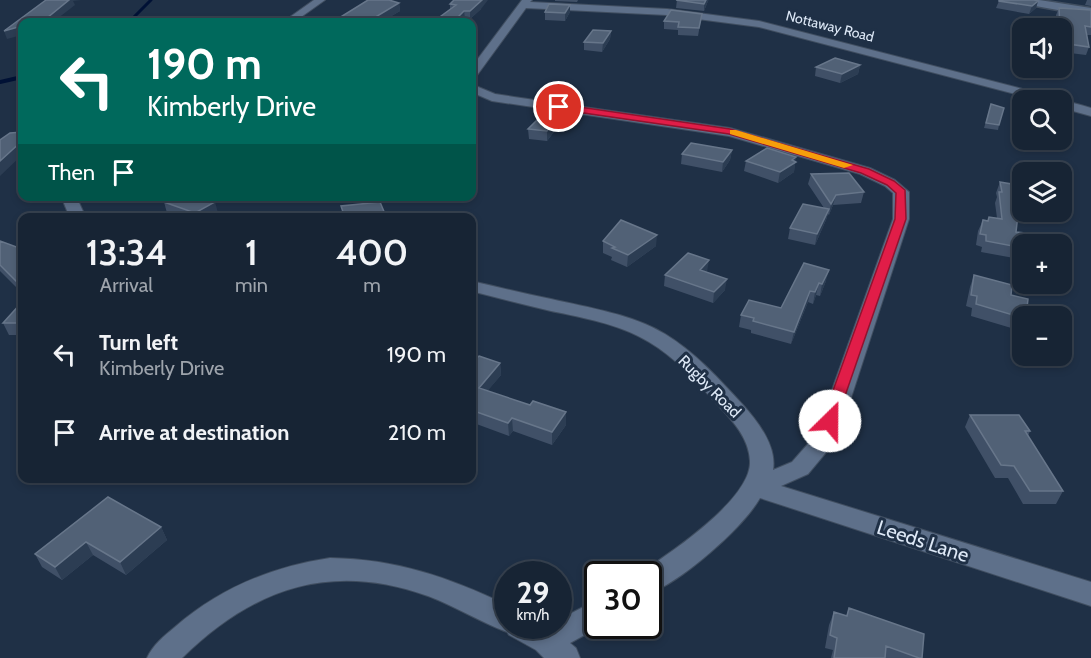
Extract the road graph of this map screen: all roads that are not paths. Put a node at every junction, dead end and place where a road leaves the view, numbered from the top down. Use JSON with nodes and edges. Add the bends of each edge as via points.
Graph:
{"nodes":[{"id":1,"x":320,"y":0,"type":"edge"},
{"id":2,"x":1019,"y":0,"type":"edge"},
{"id":3,"x":526,"y":3,"type":"edge"},
{"id":4,"x":1091,"y":12,"type":"edge"},
{"id":5,"x":294,"y":18,"type":"edge"},
{"id":6,"x":476,"y":69,"type":"edge"},
{"id":7,"x":476,"y":90,"type":"edge"},
{"id":8,"x":1013,"y":90,"type":"edge"},
{"id":9,"x":1072,"y":107,"type":"edge"},
{"id":10,"x":1091,"y":112,"type":"edge"},
{"id":11,"x":476,"y":287,"type":"edge"},
{"id":12,"x":755,"y":487,"type":"junction"},
{"id":13,"x":662,"y":572,"type":"edge"},
{"id":14,"x":1091,"y":594,"type":"edge"},
{"id":15,"x":494,"y":613,"type":"edge"},
{"id":16,"x":584,"y":625,"type":"edge"},
{"id":17,"x":539,"y":639,"type":"edge"},
{"id":18,"x":556,"y":650,"type":"edge"},
{"id":19,"x":162,"y":658,"type":"edge"}],
"edges":[{"from":1,"to":5,"type":"street"},
{"from":2,"to":4,"type":"street"},
{"from":3,"to":6,"type":"street"},
{"from":3,"to":8,"type":"street","name":"Nottaway Road","via":[[649,11],[759,24]]},
{"from":7,"to":12,"type":"street","via":[[514,101],[730,132],[865,171],[901,192],[901,219],[839,401],[821,441],[800,468]]},
{"from":9,"to":10,"type":"street"},
{"from":11,"to":12,"type":"street","name":"Rugby Road","via":[[618,321],[669,347],[699,372],[750,428],[762,466]]},
{"from":12,"to":13,"type":"street","name":"Rugby Road","via":[[712,535]]},
{"from":12,"to":14,"type":"street","name":"Leeds Lane"},
{"from":15,"to":19,"type":"street","via":[[414,579],[334,567],[312,569],[243,594],[198,625]]},
{"from":16,"to":18,"type":"street"},
{"from":17,"to":18,"type":"street"}]}
